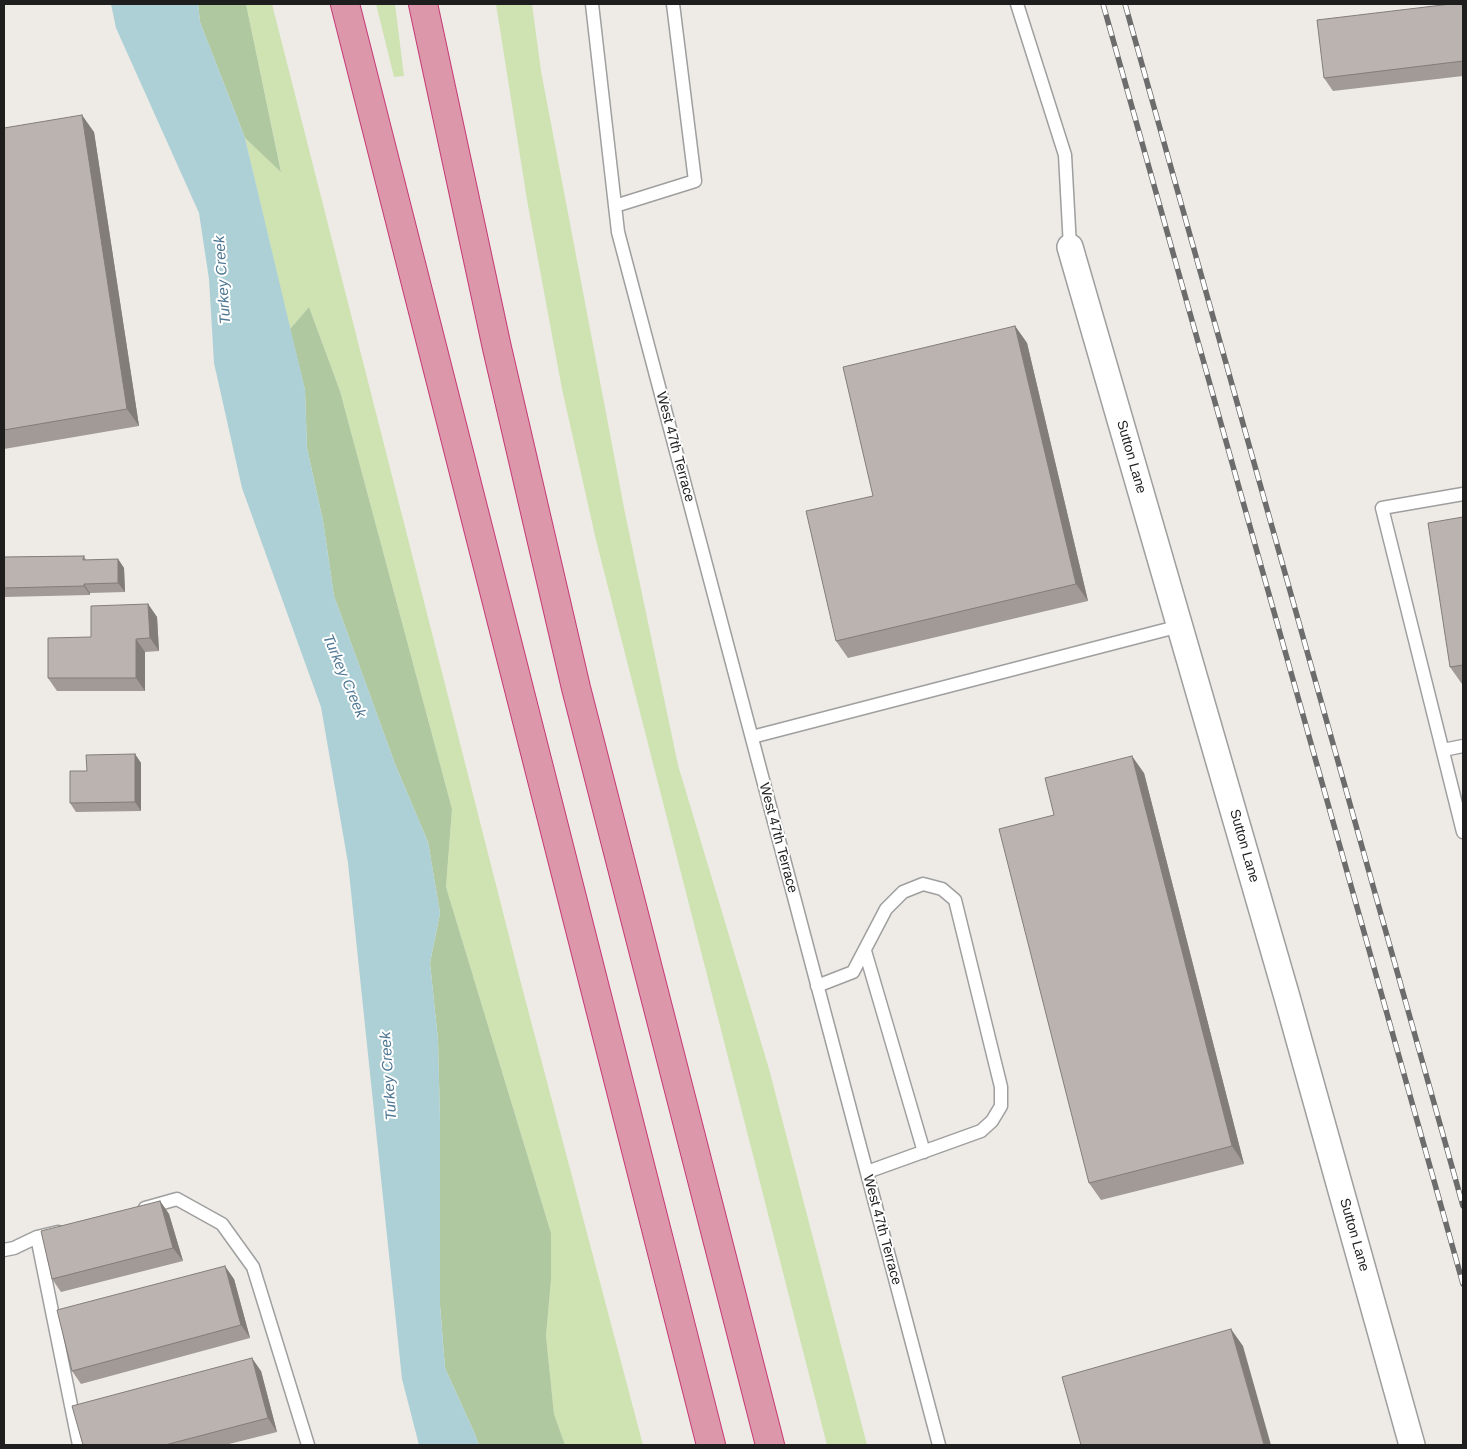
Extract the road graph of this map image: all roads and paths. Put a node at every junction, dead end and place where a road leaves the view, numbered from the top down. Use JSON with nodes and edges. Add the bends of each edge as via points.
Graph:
{"nodes":[{"id":1,"x":345,"y":4,"type":"edge"},
{"id":2,"x":423,"y":4,"type":"edge"},
{"id":3,"x":592,"y":4,"type":"edge"},
{"id":4,"x":673,"y":4,"type":"edge"},
{"id":5,"x":1017,"y":4,"type":"edge"},
{"id":6,"x":615,"y":206,"type":"junction"},
{"id":7,"x":1070,"y":248,"type":"joint"},
{"id":8,"x":1463,"y":494,"type":"edge"},
{"id":9,"x":1180,"y":626,"type":"junction"},
{"id":10,"x":752,"y":737,"type":"junction"},
{"id":11,"x":1463,"y":746,"type":"edge"},
{"id":12,"x":1443,"y":750,"type":"junction"},
{"id":13,"x":1463,"y":832,"type":"edge"},
{"id":14,"x":865,"y":950,"type":"junction"},
{"id":15,"x":817,"y":986,"type":"junction"},
{"id":16,"x":924,"y":1152,"type":"junction"},
{"id":17,"x":867,"y":1172,"type":"junction"},
{"id":18,"x":131,"y":1212,"type":"edge"},
{"id":19,"x":66,"y":1230,"type":"edge"},
{"id":20,"x":38,"y":1238,"type":"junction"},
{"id":21,"x":4,"y":1250,"type":"edge"},
{"id":22,"x":79,"y":1445,"type":"edge"},
{"id":23,"x":308,"y":1445,"type":"edge"},
{"id":24,"x":711,"y":1445,"type":"edge"},
{"id":25,"x":770,"y":1445,"type":"edge"},
{"id":26,"x":939,"y":1445,"type":"edge"},
{"id":27,"x":1412,"y":1445,"type":"edge"}],
"edges":[{"from":1,"to":24,"type":"highway"},
{"from":2,"to":25,"type":"highway","via":[[497,348],[576,688]]},
{"from":3,"to":6,"type":"lane","name":"West 47th Terrace"},
{"from":4,"to":6,"type":"lane","via":[[695,181]]},
{"from":5,"to":7,"type":"lane","via":[[1065,155]]},
{"from":6,"to":10,"type":"lane","name":"West 47th Terrace","via":[[618,232]]},
{"from":7,"to":9,"type":"street","name":"Sutton Lane"},
{"from":8,"to":12,"type":"lane","via":[[1382,508]]},
{"from":9,"to":10,"type":"lane"},
{"from":9,"to":27,"type":"street","name":"Sutton Lane"},
{"from":10,"to":15,"type":"lane","name":"West 47th Terrace"},
{"from":11,"to":12,"type":"lane"},
{"from":12,"to":13,"type":"lane"},
{"from":14,"to":15,"type":"lane","via":[[853,972]]},
{"from":14,"to":16,"type":"lane"},
{"from":14,"to":16,"type":"lane","via":[[886,909],[903,892],[923,884],[942,889],[955,900],[1001,1087],[1001,1106],[981,1131]]},
{"from":15,"to":17,"type":"lane","name":"West 47th Terrace"},
{"from":16,"to":17,"type":"lane"},
{"from":17,"to":26,"type":"lane","name":"West 47th Terrace"},
{"from":18,"to":23,"type":"lane","via":[[177,1199],[222,1224],[253,1267]]},
{"from":19,"to":20,"type":"lane"},
{"from":20,"to":21,"type":"lane"},
{"from":20,"to":22,"type":"lane"}]}
